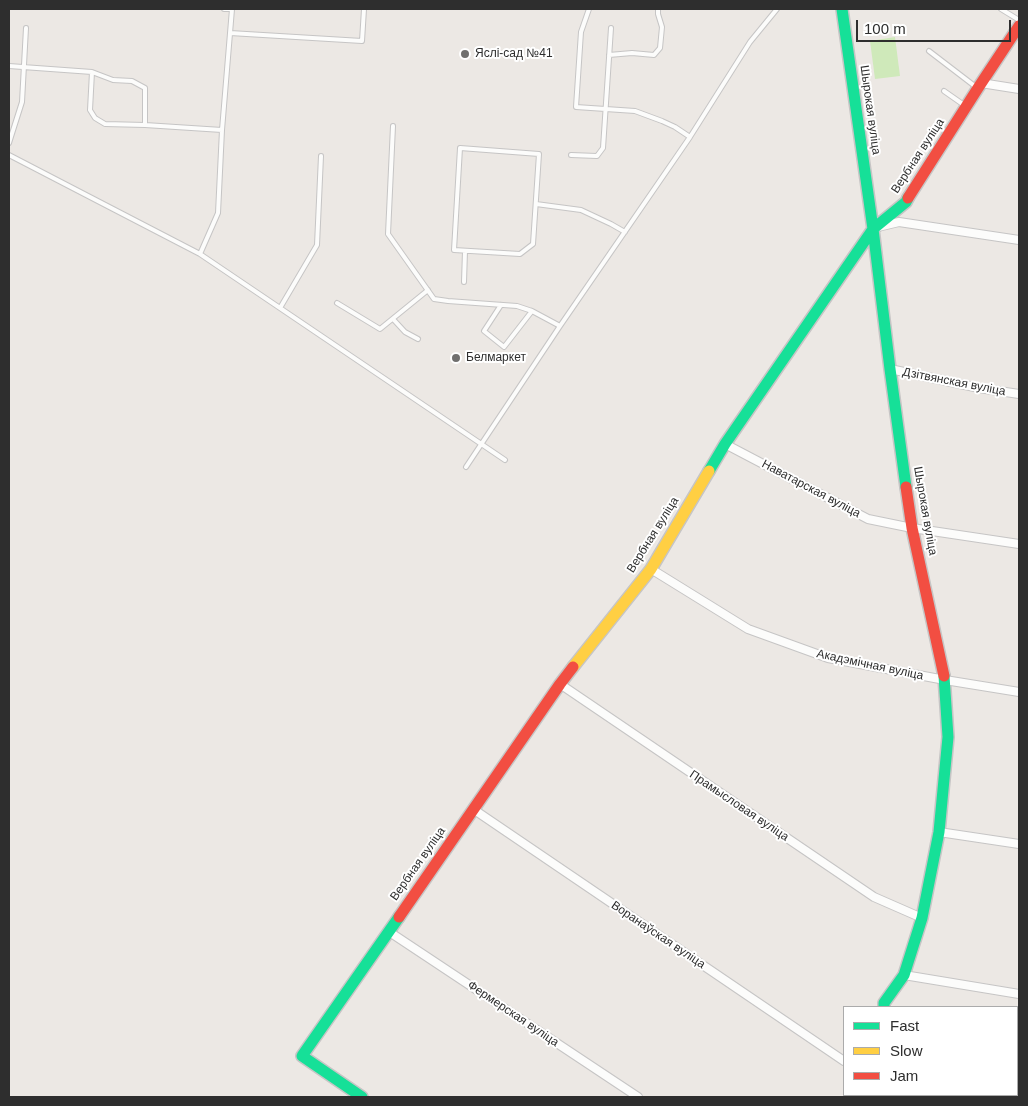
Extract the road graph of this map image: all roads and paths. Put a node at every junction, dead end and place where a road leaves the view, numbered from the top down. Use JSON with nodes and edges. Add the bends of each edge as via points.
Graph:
{"nodes":[{"id":1,"x":224,"y":9,"type":"edge"},
{"id":2,"x":232,"y":9,"type":"edge"},
{"id":3,"x":364,"y":9,"type":"edge"},
{"id":4,"x":589,"y":9,"type":"edge"},
{"id":5,"x":658,"y":9,"type":"edge"},
{"id":6,"x":777,"y":9,"type":"edge"},
{"id":7,"x":842,"y":9,"type":"edge"},
{"id":8,"x":1001,"y":9,"type":"edge"},
{"id":9,"x":1019,"y":20,"type":"edge"},
{"id":10,"x":1019,"y":26,"type":"edge"},
{"id":11,"x":26,"y":28,"type":"dead end"},
{"id":12,"x":611,"y":28,"type":"dead end"},
{"id":13,"x":230,"y":33,"type":"junction"},
{"id":14,"x":928,"y":51,"type":"dead end"},
{"id":15,"x":609,"y":54,"type":"junction"},
{"id":16,"x":9,"y":66,"type":"edge"},
{"id":17,"x":24,"y":67,"type":"junction"},
{"id":18,"x":92,"y":72,"type":"junction"},
{"id":19,"x":979,"y":86,"type":"junction"},
{"id":20,"x":1019,"y":89,"type":"edge"},
{"id":21,"x":944,"y":91,"type":"dead end"},
{"id":22,"x":966,"y":106,"type":"junction"},
{"id":23,"x":606,"y":109,"type":"junction"},
{"id":24,"x":145,"y":125,"type":"junction"},
{"id":25,"x":393,"y":126,"type":"dead end"},
{"id":26,"x":222,"y":130,"type":"junction"},
{"id":27,"x":690,"y":137,"type":"junction"},
{"id":28,"x":9,"y":143,"type":"edge"},
{"id":29,"x":570,"y":154,"type":"dead end"},
{"id":30,"x":9,"y":155,"type":"edge"},
{"id":31,"x":322,"y":156,"type":"dead end"},
{"id":32,"x":536,"y":204,"type":"junction"},
{"id":33,"x":873,"y":228,"type":"junction"},
{"id":34,"x":625,"y":232,"type":"junction"},
{"id":35,"x":1019,"y":240,"type":"edge"},
{"id":36,"x":465,"y":251,"type":"junction"},
{"id":37,"x":200,"y":254,"type":"junction"},
{"id":38,"x":464,"y":282,"type":"dead end"},
{"id":39,"x":428,"y":290,"type":"junction"},
{"id":40,"x":337,"y":303,"type":"dead end"},
{"id":41,"x":501,"y":305,"type":"junction"},
{"id":42,"x":280,"y":308,"type":"junction"},
{"id":43,"x":532,"y":311,"type":"junction"},
{"id":44,"x":393,"y":319,"type":"junction"},
{"id":45,"x":560,"y":326,"type":"junction"},
{"id":46,"x":418,"y":339,"type":"dead end"},
{"id":47,"x":890,"y":369,"type":"junction"},
{"id":48,"x":1019,"y":394,"type":"edge"},
{"id":49,"x":481,"y":444,"type":"junction"},
{"id":50,"x":725,"y":444,"type":"junction"},
{"id":51,"x":504,"y":460,"type":"dead end"},
{"id":52,"x":466,"y":467,"type":"dead end"},
{"id":53,"x":912,"y":528,"type":"junction"},
{"id":54,"x":1019,"y":544,"type":"edge"},
{"id":55,"x":650,"y":568,"type":"junction"},
{"id":56,"x":945,"y":680,"type":"junction"},
{"id":57,"x":560,"y":684,"type":"junction"},
{"id":58,"x":1019,"y":692,"type":"edge"},
{"id":59,"x":473,"y":809,"type":"junction"},
{"id":60,"x":938,"y":832,"type":"junction"},
{"id":61,"x":1019,"y":844,"type":"edge"},
{"id":62,"x":922,"y":918,"type":"junction"},
{"id":63,"x":388,"y":932,"type":"junction"},
{"id":64,"x":904,"y":975,"type":"junction"},
{"id":65,"x":1019,"y":994,"type":"edge"},
{"id":66,"x":884,"y":1006,"type":"edge"},
{"id":67,"x":843,"y":1060,"type":"edge"},
{"id":68,"x":362,"y":1097,"type":"edge"},
{"id":69,"x":638,"y":1097,"type":"edge"}],
"edges":[{"from":1,"to":2,"type":"lane"},
{"from":2,"to":13,"type":"lane"},
{"from":3,"to":13,"type":"lane","via":[[362,41]]},
{"from":4,"to":23,"type":"lane","via":[[581,32],[576,107]]},
{"from":5,"to":15,"type":"lane","via":[[662,27],[660,48],[654,55]]},
{"from":6,"to":27,"type":"lane","via":[[750,42]]},
{"from":7,"to":33,"type":"street","name":"Шырокая вуліца"},
{"from":8,"to":9,"type":"lane"},
{"from":10,"to":19,"type":"street","name":"Вербная вуліца"},
{"from":11,"to":17,"type":"lane"},
{"from":12,"to":15,"type":"lane"},
{"from":13,"to":26,"type":"lane"},
{"from":14,"to":19,"type":"lane"},
{"from":15,"to":23,"type":"lane"},
{"from":16,"to":17,"type":"lane"},
{"from":17,"to":18,"type":"lane"},
{"from":17,"to":28,"type":"lane","via":[[22,102]]},
{"from":18,"to":24,"type":"lane","via":[[113,80],[132,81],[145,88]]},
{"from":18,"to":24,"type":"lane","via":[[90,110],[95,118],[105,124]]},
{"from":19,"to":20,"type":"street"},
{"from":19,"to":22,"type":"street","name":"Вербная вуліца"},
{"from":21,"to":22,"type":"lane"},
{"from":22,"to":33,"type":"street","name":"Вербная вуліца","via":[[906,202]]},
{"from":23,"to":27,"type":"lane","via":[[635,111],[675,127]]},
{"from":23,"to":29,"type":"lane","via":[[603,148],[597,156]]},
{"from":24,"to":26,"type":"lane"},
{"from":25,"to":39,"type":"lane","via":[[388,234]]},
{"from":26,"to":37,"type":"lane","via":[[218,213]]},
{"from":27,"to":34,"type":"lane"},
{"from":30,"to":37,"type":"lane"},
{"from":31,"to":42,"type":"lane","via":[[317,245]]},
{"from":32,"to":34,"type":"lane","via":[[581,210]]},
{"from":32,"to":36,"type":"lane","via":[[532,244],[520,254]]},
{"from":32,"to":36,"type":"lane","via":[[539,154],[460,148],[454,250]]},
{"from":33,"to":35,"type":"street","via":[[900,222]]},
{"from":33,"to":47,"type":"street","name":"Шырокая вуліца"},
{"from":33,"to":50,"type":"street","name":"Вербная вуліца"},
{"from":34,"to":45,"type":"lane"},
{"from":36,"to":38,"type":"lane"},
{"from":37,"to":42,"type":"lane"},
{"from":39,"to":41,"type":"lane","via":[[434,299]]},
{"from":39,"to":44,"type":"lane"},
{"from":40,"to":44,"type":"lane","via":[[380,329]]},
{"from":41,"to":43,"type":"lane"},
{"from":41,"to":43,"type":"lane","via":[[484,331],[504,347]]},
{"from":42,"to":49,"type":"lane"},
{"from":43,"to":45,"type":"lane"},
{"from":44,"to":46,"type":"lane","via":[[405,332]]},
{"from":45,"to":49,"type":"lane"},
{"from":47,"to":48,"type":"street","name":"Дзітвянская вуліца"},
{"from":47,"to":53,"type":"street","name":"Шырокая вуліца"},
{"from":49,"to":51,"type":"lane"},
{"from":49,"to":52,"type":"lane"},
{"from":50,"to":53,"type":"street","name":"Наватарская вуліца","via":[[868,518]]},
{"from":50,"to":55,"type":"street","name":"Вербная вуліца"},
{"from":53,"to":54,"type":"street","name":"Наватарская вуліца"},
{"from":53,"to":56,"type":"street","name":"Шырокая вуліца"},
{"from":55,"to":56,"type":"street","name":"Акадэмічная вуліца","via":[[748,629],[828,658]]},
{"from":55,"to":57,"type":"street","name":"Вербная вуліца"},
{"from":56,"to":58,"type":"street","name":"Акадэмічная вуліца"},
{"from":56,"to":60,"type":"street","name":"Шырокая вуліца","via":[[948,737]]},
{"from":57,"to":59,"type":"street","name":"Вербная вуліца"},
{"from":57,"to":62,"type":"street","name":"Прамысловая вуліца","via":[[874,898]]},
{"from":59,"to":63,"type":"street","name":"Вербная вуліца"},
{"from":59,"to":67,"type":"street","name":"Воранаўская вуліца"},
{"from":60,"to":61,"type":"street"},
{"from":60,"to":62,"type":"street","name":"Шырокая вуліца"},
{"from":62,"to":64,"type":"street","name":"Шырокая вуліца"},
{"from":63,"to":68,"type":"street","name":"Вербная вуліца","via":[[302,1056]]},
{"from":63,"to":69,"type":"street","name":"Фермерская вуліца"},
{"from":64,"to":65,"type":"street"},
{"from":64,"to":66,"type":"street","name":"Шырокая вуліца"}]}
